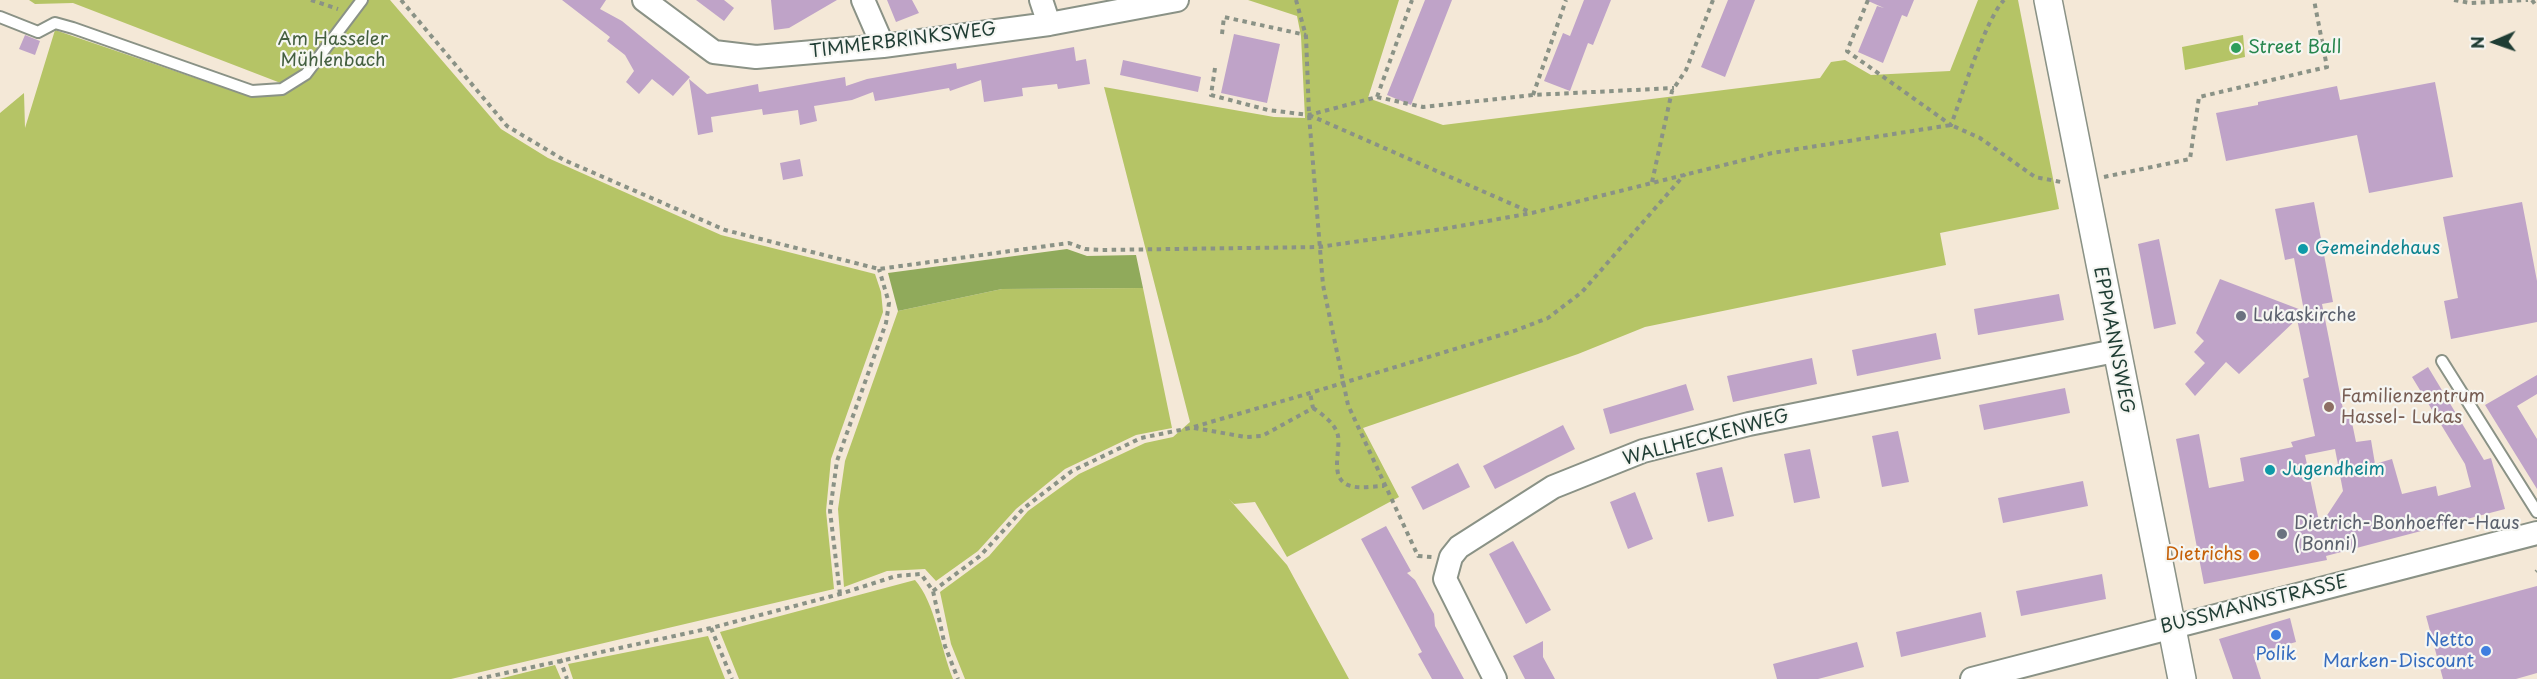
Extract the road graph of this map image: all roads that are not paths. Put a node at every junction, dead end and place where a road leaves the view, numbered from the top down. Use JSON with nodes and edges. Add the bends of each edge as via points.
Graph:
{"nodes":[{"id":1,"x":362,"y":0,"type":"edge"},
{"id":2,"x":644,"y":0,"type":"edge"},
{"id":3,"x":863,"y":0,"type":"edge"},
{"id":4,"x":1041,"y":0,"type":"edge"},
{"id":5,"x":1177,"y":0,"type":"edge"},
{"id":6,"x":2048,"y":0,"type":"edge"},
{"id":7,"x":0,"y":17,"type":"edge"},
{"id":8,"x":1049,"y":24,"type":"junction"},
{"id":9,"x":883,"y":46,"type":"junction"},
{"id":10,"x":2115,"y":351,"type":"junction"},
{"id":11,"x":2442,"y":361,"type":"dead end"},
{"id":12,"x":2537,"y":512,"type":"edge"},
{"id":13,"x":2537,"y":533,"type":"edge"},
{"id":14,"x":2170,"y":627,"type":"junction"},
{"id":15,"x":2027,"y":672,"type":"edge"},
{"id":16,"x":1495,"y":679,"type":"edge"},
{"id":17,"x":1972,"y":679,"type":"edge"},
{"id":18,"x":2182,"y":679,"type":"edge"}],
"edges":[{"from":1,"to":7,"type":"lane","via":[[306,74],[282,88],[252,91],[73,28],[55,23],[38,32]]},
{"from":2,"to":9,"type":"street","name":"TIMMERBRINKSWEG","via":[[714,52],[756,57]]},
{"from":3,"to":9,"type":"street"},
{"from":4,"to":8,"type":"street"},
{"from":5,"to":8,"type":"street","name":"TIMMERBRINKSWEG"},
{"from":6,"to":10,"type":"street","name":"EPPMANNSWEG"},
{"from":8,"to":9,"type":"street","name":"TIMMERBRINKSWEG"},
{"from":10,"to":14,"type":"street","name":"EPPMANNSWEG"},
{"from":10,"to":16,"type":"street","name":"WALLHECKENWEG","via":[[1749,424],[1644,451],[1553,487],[1459,547],[1451,557],[1445,579]]},
{"from":11,"to":12,"type":"lane"},
{"from":13,"to":14,"type":"street","name":"BUSSMANNSTRASSE"},
{"from":14,"to":15,"type":"street","name":"BUSSMANNSTRASSE"},
{"from":14,"to":18,"type":"street","name":"EPPMANNSWEG"},
{"from":15,"to":17,"type":"street","name":"BUSSMANNSTRASSE"}]}
